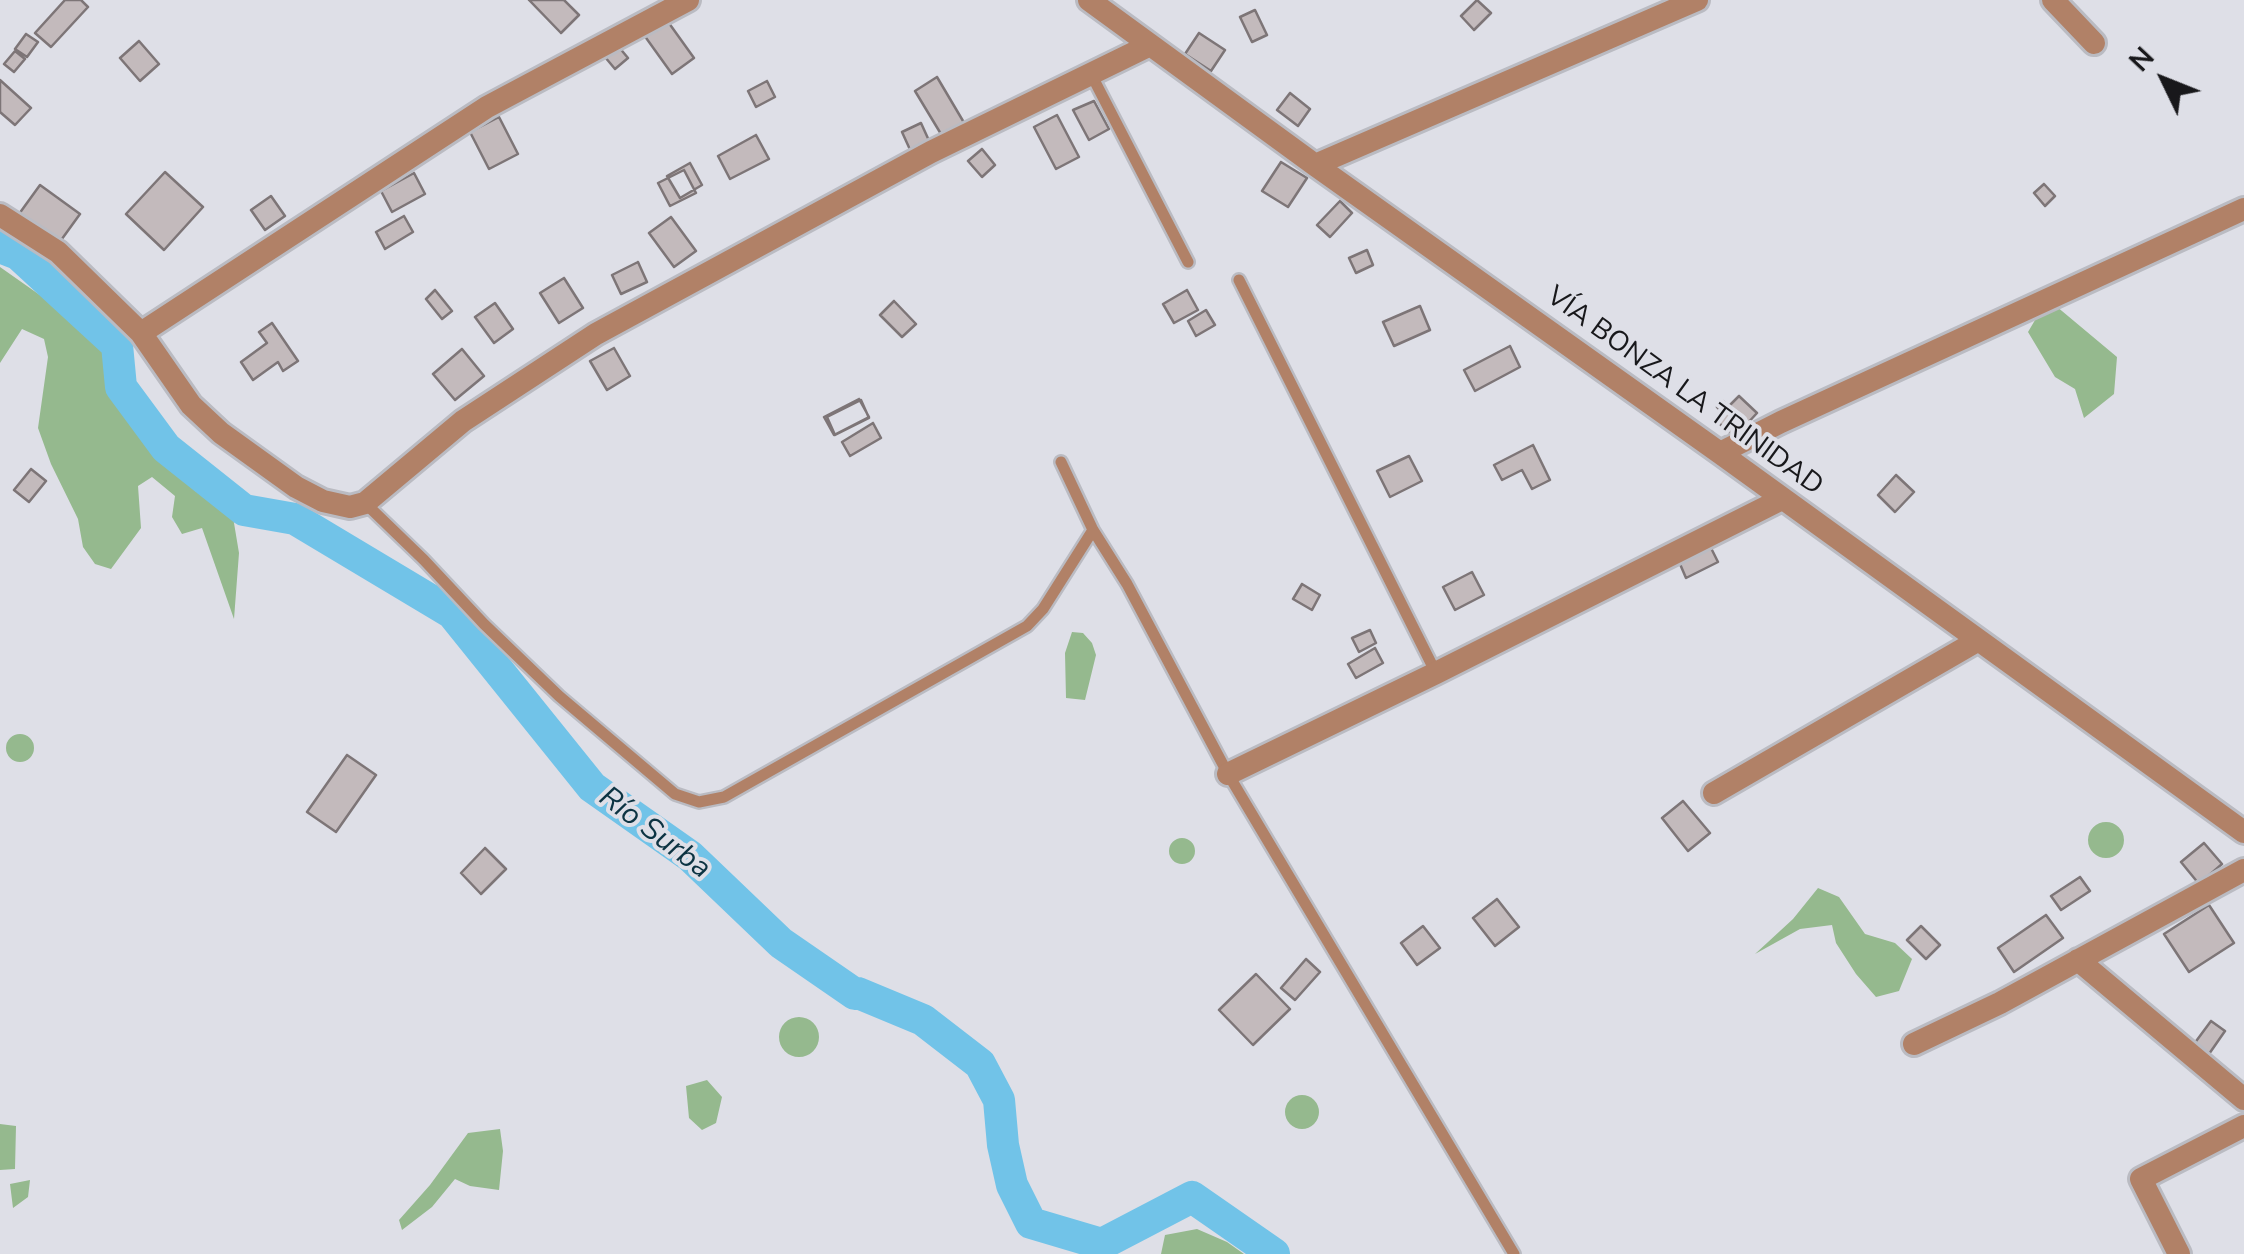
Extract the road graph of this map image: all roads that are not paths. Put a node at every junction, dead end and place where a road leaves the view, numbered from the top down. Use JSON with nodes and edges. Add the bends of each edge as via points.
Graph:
{"nodes":[{"id":1,"x":688,"y":0,"type":"edge"},
{"id":2,"x":1089,"y":0,"type":"edge"},
{"id":3,"x":1697,"y":0,"type":"edge"},
{"id":4,"x":2053,"y":0,"type":"edge"},
{"id":5,"x":2094,"y":42,"type":"dead end"},
{"id":6,"x":1150,"y":45,"type":"junction"},
{"id":7,"x":1090,"y":74,"type":"junction"},
{"id":8,"x":1315,"y":165,"type":"junction"},
{"id":9,"x":2244,"y":209,"type":"edge"},
{"id":10,"x":0,"y":216,"type":"edge"},
{"id":11,"x":1188,"y":262,"type":"dead end"},
{"id":12,"x":1239,"y":280,"type":"dead end"},
{"id":13,"x":141,"y":333,"type":"junction"},
{"id":14,"x":1720,"y":453,"type":"junction"},
{"id":15,"x":1061,"y":462,"type":"dead end"},
{"id":16,"x":1782,"y":499,"type":"junction"},
{"id":17,"x":365,"y":503,"type":"junction"},
{"id":18,"x":1093,"y":530,"type":"junction"},
{"id":19,"x":1977,"y":641,"type":"junction"},
{"id":20,"x":1436,"y":673,"type":"junction"},
{"id":21,"x":1228,"y":774,"type":"junction"},
{"id":22,"x":1714,"y":793,"type":"dead end"},
{"id":23,"x":2244,"y":832,"type":"edge"},
{"id":24,"x":2244,"y":870,"type":"edge"},
{"id":25,"x":2078,"y":960,"type":"junction"},
{"id":26,"x":1914,"y":1044,"type":"dead end"},
{"id":27,"x":2244,"y":1099,"type":"edge"},
{"id":28,"x":2244,"y":1126,"type":"edge"},
{"id":29,"x":1514,"y":1254,"type":"edge"},
{"id":30,"x":2179,"y":1254,"type":"edge"}],
"edges":[{"from":1,"to":13,"type":"street","via":[[486,107]]},
{"from":2,"to":6,"type":"street","name":"VÍA BONZA LA TRINIDAD"},
{"from":3,"to":8,"type":"street"},
{"from":4,"to":5,"type":"street"},
{"from":6,"to":7,"type":"street"},
{"from":6,"to":8,"type":"street","name":"VÍA BONZA LA TRINIDAD"},
{"from":7,"to":11,"type":"lane"},
{"from":7,"to":17,"type":"street","via":[[931,152],[596,334],[464,421]]},
{"from":8,"to":14,"type":"street","name":"VÍA BONZA LA TRINIDAD"},
{"from":9,"to":14,"type":"street"},
{"from":10,"to":13,"type":"street","via":[[58,252]]},
{"from":12,"to":20,"type":"lane"},
{"from":13,"to":17,"type":"street","via":[[191,405],[221,433],[323,501]]},
{"from":14,"to":16,"type":"street","name":"VÍA BONZA LA TRINIDAD"},
{"from":15,"to":18,"type":"lane"},
{"from":16,"to":19,"type":"street","name":"VÍA BONZA LA TRINIDAD"},
{"from":16,"to":20,"type":"street"},
{"from":17,"to":18,"type":"lane","via":[[559,696],[675,794],[698,802],[724,797],[1027,626]]},
{"from":18,"to":21,"type":"lane"},
{"from":19,"to":22,"type":"street"},
{"from":19,"to":23,"type":"street","name":"VÍA BONZA LA TRINIDAD"},
{"from":20,"to":21,"type":"street"},
{"from":21,"to":29,"type":"lane"},
{"from":24,"to":25,"type":"street"},
{"from":25,"to":26,"type":"street"},
{"from":25,"to":27,"type":"street"},
{"from":28,"to":30,"type":"street","via":[[2142,1179]]}]}
